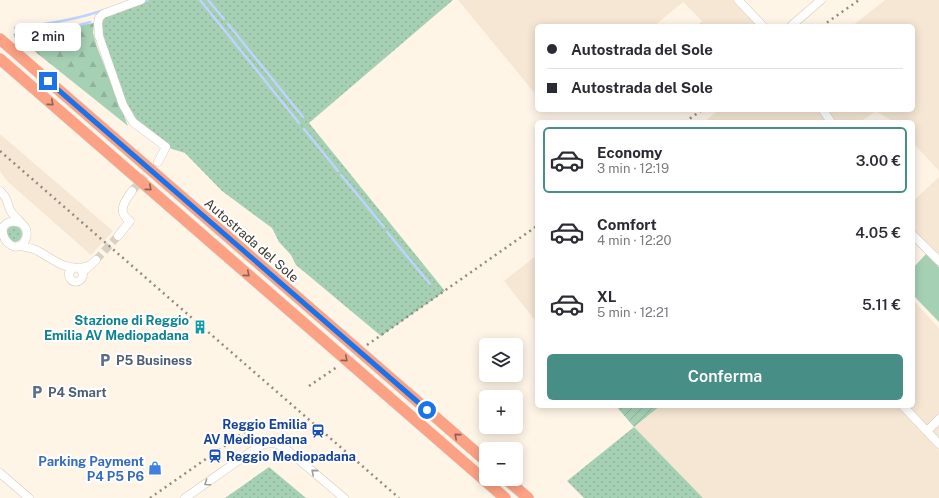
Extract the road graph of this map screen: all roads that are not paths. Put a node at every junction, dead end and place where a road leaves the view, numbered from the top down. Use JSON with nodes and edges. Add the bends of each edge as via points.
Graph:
{"nodes":[{"id":1,"x":141,"y":0,"type":"edge"},
{"id":2,"x":738,"y":0,"type":"edge"},
{"id":3,"x":821,"y":0,"type":"edge"},
{"id":4,"x":761,"y":24,"type":"edge"},
{"id":5,"x":793,"y":24,"type":"edge"},
{"id":6,"x":0,"y":39,"type":"edge"},
{"id":7,"x":0,"y":59,"type":"edge"},
{"id":8,"x":158,"y":162,"type":"tunnel mouth"},
{"id":9,"x":0,"y":191,"type":"edge"},
{"id":10,"x":132,"y":191,"type":"tunnel mouth"},
{"id":11,"x":9,"y":209,"type":"junction"},
{"id":12,"x":20,"y":223,"type":"junction"},
{"id":13,"x":5,"y":225,"type":"junction"},
{"id":14,"x":1,"y":236,"type":"edge"},
{"id":15,"x":118,"y":236,"type":"tunnel mouth"},
{"id":16,"x":27,"y":237,"type":"junction"},
{"id":17,"x":915,"y":238,"type":"edge"},
{"id":18,"x":4,"y":246,"type":"edge"},
{"id":19,"x":19,"y":246,"type":"junction"},
{"id":20,"x":36,"y":250,"type":"junction"},
{"id":21,"x":96,"y":260,"type":"tunnel mouth"},
{"id":22,"x":939,"y":261,"type":"edge"},
{"id":23,"x":905,"y":408,"type":"edge"},
{"id":24,"x":939,"y":419,"type":"edge"},
{"id":25,"x":927,"y":431,"type":"junction"},
{"id":26,"x":939,"y":444,"type":"edge"},
{"id":27,"x":479,"y":455,"type":"edge"},
{"id":28,"x":0,"y":473,"type":"edge"},
{"id":29,"x":514,"y":486,"type":"edge"},
{"id":30,"x":29,"y":498,"type":"edge"},
{"id":31,"x":185,"y":498,"type":"edge"},
{"id":32,"x":344,"y":498,"type":"edge"},
{"id":33,"x":505,"y":498,"type":"edge"},
{"id":34,"x":528,"y":498,"type":"edge"}],
"edges":[{"from":1,"to":8,"type":"street","via":[[103,14],[98,18],[98,29],[130,117],[139,128],[166,147]]},
{"from":2,"to":4,"type":"street"},
{"from":3,"to":5,"type":"street"},
{"from":27,"to":6,"type":"highway","name":"Autostrada del Sole","one_way":true},
{"from":7,"to":33,"type":"highway","one_way":true},
{"from":9,"to":11,"type":"street","via":[[8,202]]},
{"from":10,"to":15,"type":"street","via":[[122,208],[124,216],[130,221]]},
{"from":11,"to":12,"type":"street"},
{"from":11,"to":13,"type":"street"},
{"from":12,"to":13,"type":"street","via":[[12,222]]},
{"from":12,"to":16,"type":"street","via":[[26,229]]},
{"from":13,"to":14,"type":"street"},
{"from":14,"to":18,"type":"street"},
{"from":16,"to":19,"type":"street"},
{"from":16,"to":20,"type":"street"},
{"from":17,"to":22,"type":"street"},
{"from":18,"to":19,"type":"street"},
{"from":19,"to":20,"type":"street"},
{"from":20,"to":21,"type":"street","via":[[76,271]]},
{"from":23,"to":25,"type":"street"},
{"from":24,"to":25,"type":"street"},
{"from":25,"to":26,"type":"street"},
{"from":28,"to":30,"type":"street"},
{"from":29,"to":34,"type":"highway"},
{"from":32,"to":31,"type":"street","one_way":true,"via":[[285,448],[273,443],[259,446]]}]}
